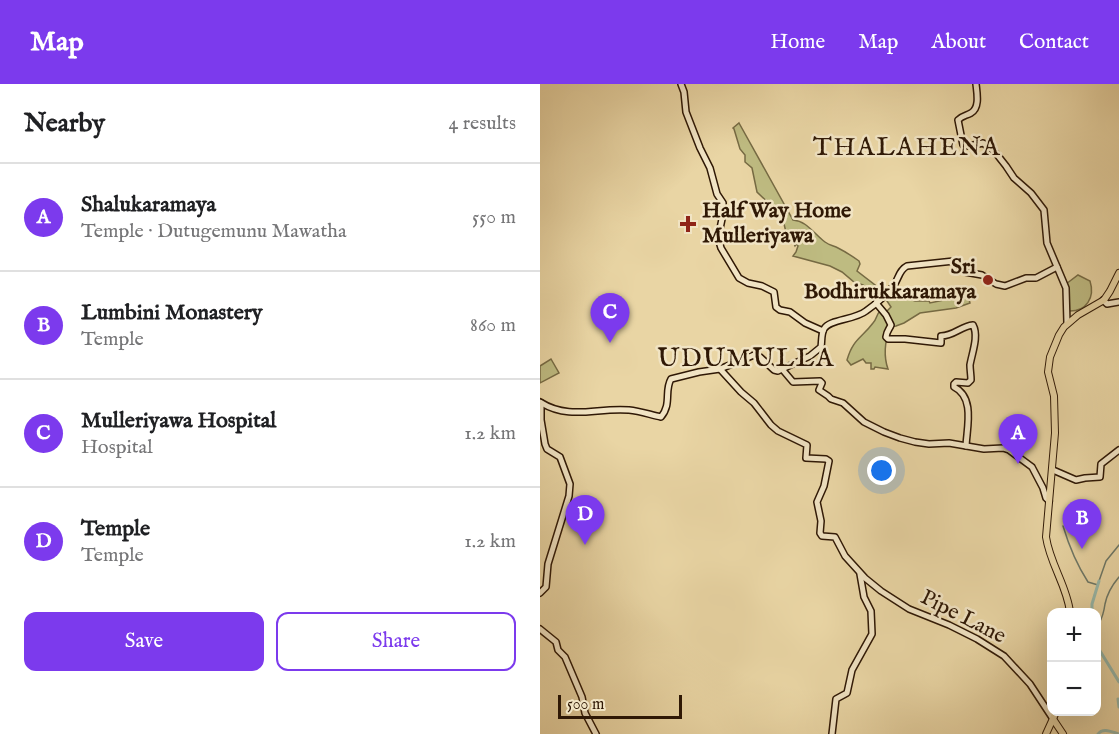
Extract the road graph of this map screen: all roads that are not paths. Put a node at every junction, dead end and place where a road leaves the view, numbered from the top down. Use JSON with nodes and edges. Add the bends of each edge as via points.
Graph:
{"nodes":[{"id":1,"x":681,"y":84,"type":"edge"},
{"id":2,"x":976,"y":84,"type":"edge"},
{"id":3,"x":1057,"y":267,"type":"junction"},
{"id":4,"x":1119,"y":273,"type":"edge"},
{"id":5,"x":1104,"y":300,"type":"junction"},
{"id":6,"x":1119,"y":302,"type":"edge"},
{"id":7,"x":876,"y":303,"type":"junction"},
{"id":8,"x":1067,"y":319,"type":"junction"},
{"id":9,"x":823,"y":331,"type":"junction"},
{"id":10,"x":720,"y":369,"type":"junction"},
{"id":11,"x":782,"y":369,"type":"junction"},
{"id":12,"x":540,"y":402,"type":"edge"},
{"id":13,"x":541,"y":416,"type":"edge"},
{"id":14,"x":966,"y":446,"type":"junction"},
{"id":15,"x":1119,"y":450,"type":"edge"},
{"id":16,"x":1053,"y":470,"type":"junction"},
{"id":17,"x":1049,"y":501,"type":"junction"},
{"id":18,"x":860,"y":572,"type":"junction"},
{"id":19,"x":540,"y":593,"type":"edge"},
{"id":20,"x":1069,"y":608,"type":"edge"},
{"id":21,"x":540,"y":629,"type":"edge"},
{"id":22,"x":1047,"y":705,"type":"edge"},
{"id":23,"x":1055,"y":716,"type":"edge"},
{"id":24,"x":1055,"y":716,"type":"edge"},
{"id":25,"x":1049,"y":732,"type":"edge"},
{"id":26,"x":596,"y":734,"type":"edge"},
{"id":27,"x":832,"y":734,"type":"edge"},
{"id":28,"x":1061,"y":734,"type":"edge"}],
"edges":[{"from":1,"to":9,"type":"street","via":[[686,112],[723,203],[718,238],[727,260],[739,278],[774,292],[780,310]]},
{"from":2,"to":3,"type":"street","via":[[976,108],[958,120],[963,145],[983,143],[990,147],[1034,196],[1044,210],[1046,238]]},
{"from":3,"to":7,"type":"street","via":[[1036,278],[1005,286],[965,272],[954,261],[911,266],[903,268],[894,285]]},
{"from":3,"to":8,"type":"street","via":[[1066,288]]},
{"from":4,"to":5,"type":"main road"},
{"from":5,"to":6,"type":"street","via":[[1107,304]]},
{"from":5,"to":8,"type":"main road"},
{"from":7,"to":9,"type":"street","via":[[861,315],[830,323]]},
{"from":7,"to":14,"type":"street","via":[[891,325],[886,333],[888,339],[941,343],[941,336],[973,325],[971,380],[954,384],[968,404]]},
{"from":8,"to":16,"type":"main road","via":[[1048,365],[1055,423]]},
{"from":9,"to":11,"type":"street","via":[[819,350]]},
{"from":10,"to":11,"type":"street","via":[[754,355],[774,370]]},
{"from":10,"to":12,"type":"street","via":[[671,379],[668,402],[659,417],[629,410],[565,412]]},
{"from":10,"to":18,"type":"street","name":"Pipe Lane","via":[[771,425],[807,445],[806,458],[829,461],[817,502],[820,532],[822,536],[835,537]]},
{"from":11,"to":14,"type":"street","via":[[793,382],[820,381],[819,390],[830,399],[843,403],[864,422],[884,432],[915,442]]},
{"from":12,"to":13,"type":"street"},
{"from":13,"to":19,"type":"street","via":[[547,449],[560,457],[570,484],[548,564],[546,587]]},
{"from":14,"to":17,"type":"street","via":[[1003,448],[1015,454],[1032,467]]},
{"from":15,"to":16,"type":"street","via":[[1101,464],[1100,477],[1076,480]]},
{"from":16,"to":17,"type":"main road"},
{"from":17,"to":20,"type":"main road","via":[[1047,541]]},
{"from":18,"to":22,"type":"street","name":"Pipe Lane","via":[[895,601],[1000,653]]},
{"from":18,"to":27,"type":"street","via":[[871,611],[872,634],[852,670],[849,690],[836,699]]},
{"from":21,"to":26,"type":"street","via":[[556,642],[565,657]]},
{"from":23,"to":25,"type":"main road"},
{"from":24,"to":28,"type":"main road"},
{"from":25,"to":28,"type":"main road"}]}
